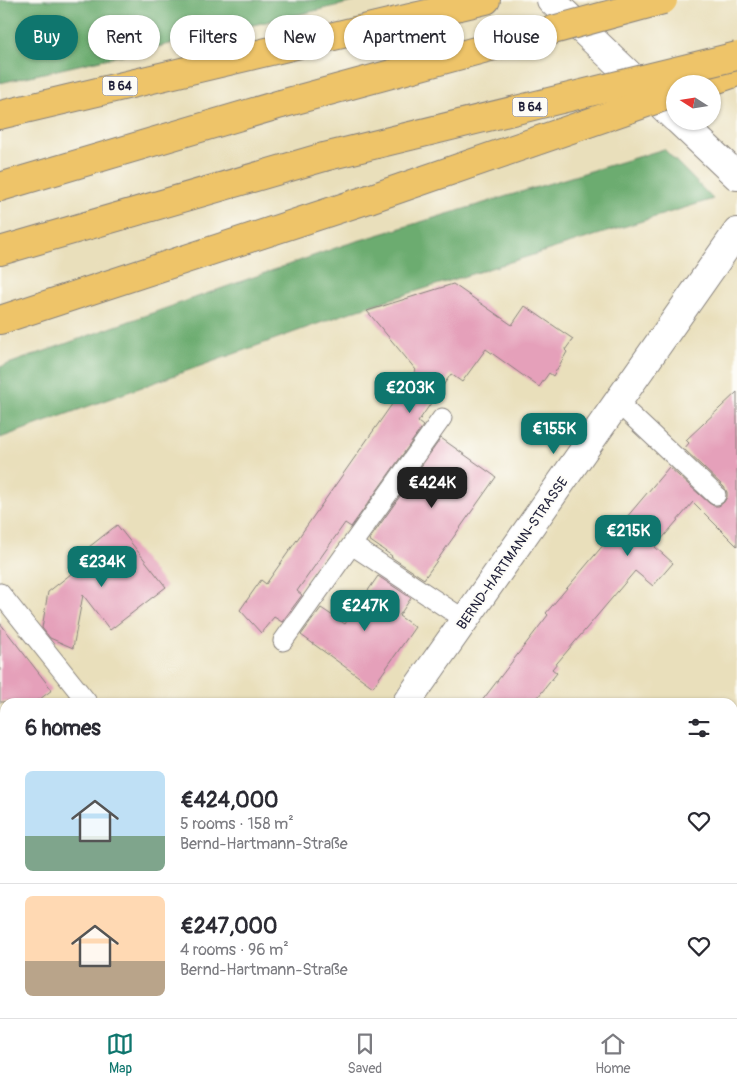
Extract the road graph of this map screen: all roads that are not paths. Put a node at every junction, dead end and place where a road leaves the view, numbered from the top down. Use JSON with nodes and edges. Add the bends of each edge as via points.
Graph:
{"nodes":[{"id":1,"x":486,"y":0,"type":"edge"},
{"id":2,"x":551,"y":0,"type":"edge"},
{"id":3,"x":663,"y":0,"type":"edge"},
{"id":4,"x":737,"y":56,"type":"edge"},
{"id":5,"x":737,"y":72,"type":"edge"},
{"id":6,"x":721,"y":78,"type":"edge"},
{"id":7,"x":666,"y":96,"type":"edge"},
{"id":8,"x":666,"y":109,"type":"edge"},
{"id":9,"x":0,"y":115,"type":"edge"},
{"id":10,"x":688,"y":130,"type":"edge"},
{"id":11,"x":737,"y":176,"type":"edge"},
{"id":12,"x":0,"y":187,"type":"edge"},
{"id":13,"x":737,"y":232,"type":"edge"},
{"id":14,"x":0,"y":251,"type":"edge"},
{"id":15,"x":0,"y":320,"type":"edge"},
{"id":16,"x":617,"y":402,"type":"junction"},
{"id":17,"x":442,"y":418,"type":"dead end"},
{"id":18,"x":716,"y":496,"type":"dead end"},
{"id":19,"x":352,"y":545,"type":"junction"},
{"id":20,"x":0,"y":593,"type":"edge"},
{"id":21,"x":465,"y":620,"type":"junction"},
{"id":22,"x":283,"y":641,"type":"dead end"},
{"id":23,"x":84,"y":698,"type":"edge"},
{"id":24,"x":410,"y":698,"type":"edge"}],
"edges":[{"from":1,"to":9,"type":"highway","number":"B 64"},
{"from":2,"to":8,"type":"street"},
{"from":3,"to":12,"type":"highway","bridge":true,"via":[[281,104]]},
{"from":4,"to":14,"type":"highway","number":"B 64","bridge":true,"via":[[324,157]]},
{"from":5,"to":6,"type":"highway"},
{"from":7,"to":15,"type":"highway","number":"B 64","bridge":true,"via":[[369,199]]},
{"from":10,"to":11,"type":"street"},
{"from":13,"to":16,"type":"street","name":"BERND-HARTMANN-STRASSE"},
{"from":16,"to":18,"type":"lane"},
{"from":16,"to":21,"type":"street","name":"BERND-HARTMANN-STRASSE"},
{"from":17,"to":19,"type":"lane"},
{"from":19,"to":21,"type":"lane"},
{"from":19,"to":22,"type":"lane"},
{"from":20,"to":23,"type":"lane"},
{"from":21,"to":24,"type":"street","name":"BERND-HARTMANN-STRASSE"}]}
